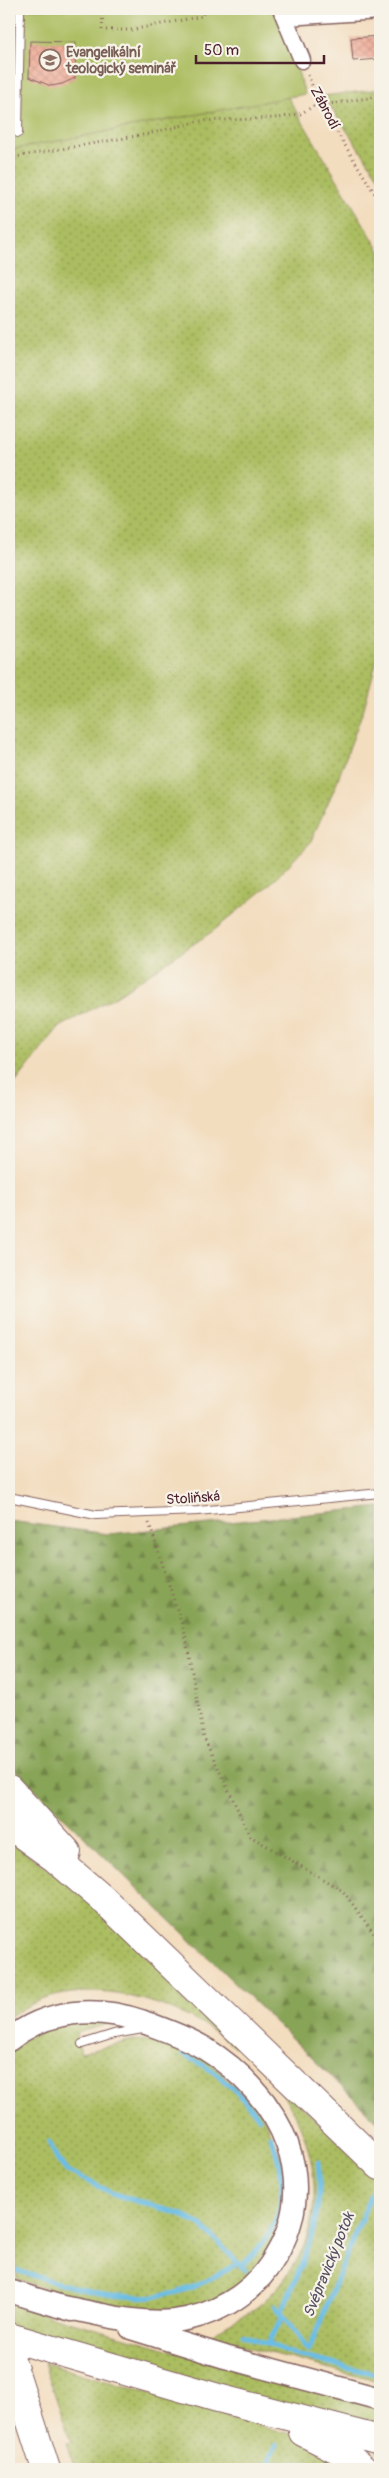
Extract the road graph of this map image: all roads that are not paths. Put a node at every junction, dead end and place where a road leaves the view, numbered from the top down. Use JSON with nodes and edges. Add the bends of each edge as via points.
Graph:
{"nodes":[{"id":1,"x":20,"y":9,"type":"edge"},
{"id":2,"x":380,"y":11,"type":"edge"},
{"id":3,"x":283,"y":13,"type":"edge"},
{"id":4,"x":302,"y":60,"type":"road end"},
{"id":5,"x":18,"y":133,"type":"dead end"},
{"id":6,"x":380,"y":1493,"type":"edge"},
{"id":7,"x":9,"y":1497,"type":"edge"},
{"id":8,"x":9,"y":1789,"type":"edge"},
{"id":9,"x":9,"y":1825,"type":"edge"},
{"id":10,"x":160,"y":1952,"type":"junction"},
{"id":11,"x":158,"y":2027,"type":"junction"},
{"id":12,"x":9,"y":2040,"type":"edge"},
{"id":13,"x":82,"y":2044,"type":"dead end"},
{"id":14,"x":380,"y":2166,"type":"edge"},
{"id":15,"x":9,"y":2291,"type":"edge"},
{"id":16,"x":58,"y":2306,"type":"junction"},
{"id":17,"x":9,"y":2337,"type":"edge"},
{"id":18,"x":9,"y":2354,"type":"edge"},
{"id":19,"x":218,"y":2398,"type":"junction"},
{"id":20,"x":380,"y":2398,"type":"edge"},
{"id":21,"x":380,"y":2440,"type":"edge"},
{"id":22,"x":46,"y":2469,"type":"edge"},
{"id":23,"x":363,"y":2469,"type":"edge"}],
"edges":[{"from":1,"to":5,"type":"lane"},
{"from":2,"to":3,"type":"street"},
{"from":3,"to":4,"type":"street"},
{"from":6,"to":7,"type":"lane","name":"Stoliňská","via":[[198,1511],[96,1515]]},
{"from":8,"to":10,"type":"highway"},
{"from":9,"to":10,"type":"highway","via":[[73,1872]]},
{"from":10,"to":14,"type":"highway"},
{"from":11,"to":12,"type":"main road","via":[[109,2013],[74,2013],[44,2020]]},
{"from":11,"to":13,"type":"lane","via":[[114,2034]]},
{"from":11,"to":16,"type":"main road","via":[[188,2039],[218,2057],[245,2080],[268,2107],[284,2136],[294,2164],[296,2190],[288,2228],[275,2257],[256,2282],[232,2302],[205,2314],[158,2321],[137,2320]]},
{"from":15,"to":16,"type":"main road"},
{"from":16,"to":20,"type":"main road","via":[[225,2357]]},
{"from":17,"to":19,"type":"highway"},
{"from":18,"to":22,"type":"highway"},
{"from":19,"to":21,"type":"highway"},
{"from":19,"to":23,"type":"highway","via":[[326,2443]]}]}
